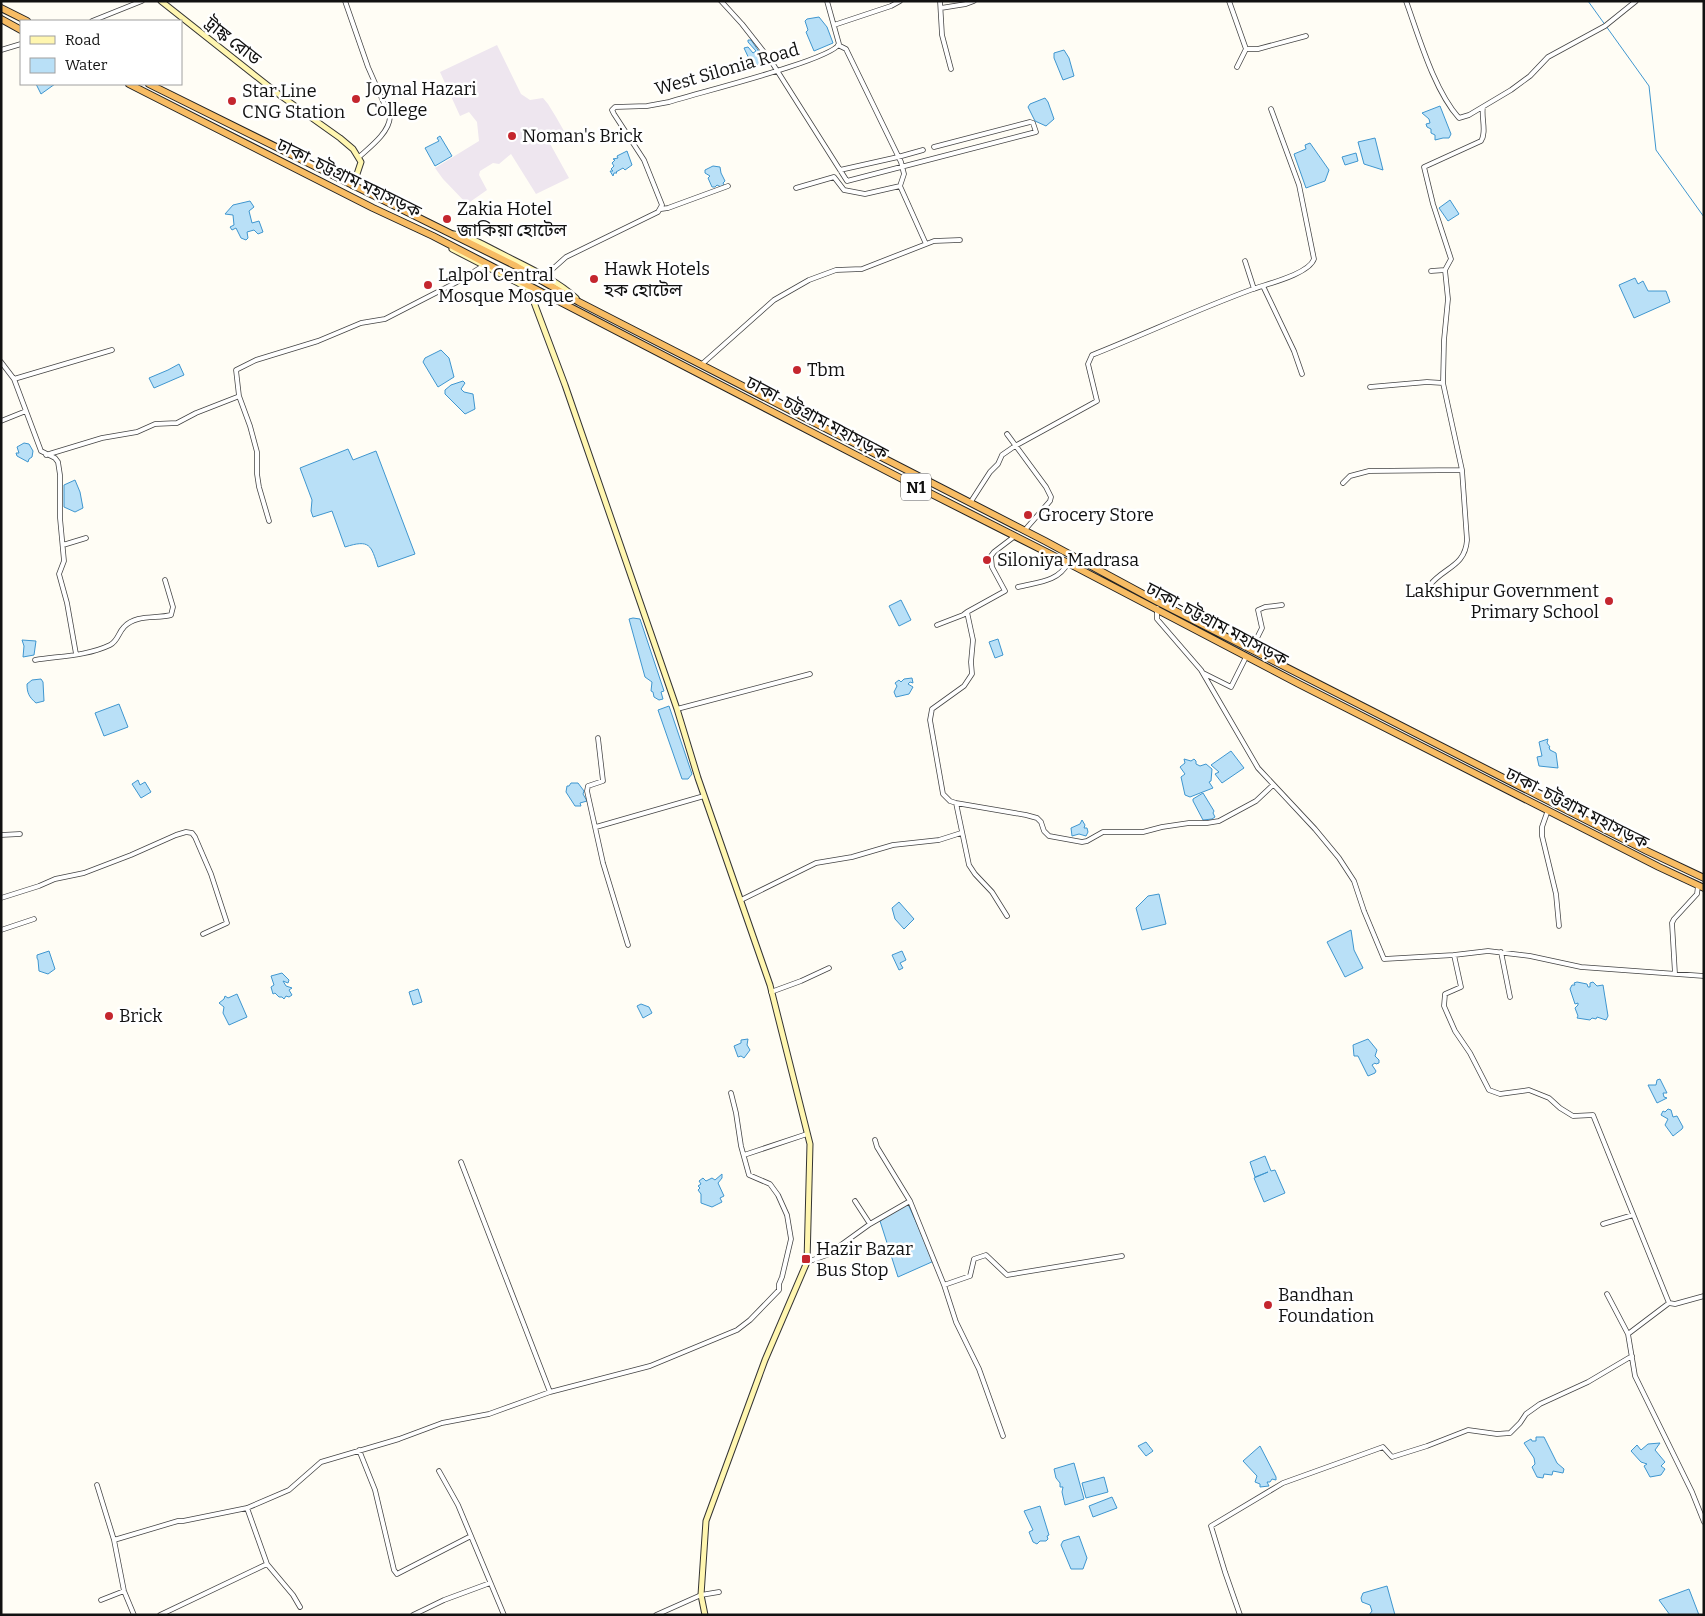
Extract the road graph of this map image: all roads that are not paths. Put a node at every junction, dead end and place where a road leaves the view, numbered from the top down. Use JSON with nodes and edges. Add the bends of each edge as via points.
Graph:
{"nodes":[{"id":1,"x":142,"y":1,"type":"edge"},
{"id":2,"x":160,"y":1,"type":"edge"},
{"id":3,"x":345,"y":1,"type":"edge"},
{"id":4,"x":721,"y":1,"type":"edge"},
{"id":5,"x":827,"y":1,"type":"edge"},
{"id":6,"x":900,"y":1,"type":"edge"},
{"id":7,"x":940,"y":1,"type":"edge"},
{"id":8,"x":974,"y":1,"type":"edge"},
{"id":9,"x":1229,"y":1,"type":"edge"},
{"id":10,"x":1406,"y":1,"type":"edge"},
{"id":11,"x":1636,"y":1,"type":"edge"},
{"id":12,"x":1,"y":8,"type":"edge"},
{"id":13,"x":941,"y":8,"type":"junction"},
{"id":14,"x":1,"y":19,"type":"edge"},
{"id":15,"x":25,"y":20,"type":"edge"},
{"id":16,"x":94,"y":20,"type":"edge"},
{"id":17,"x":834,"y":25,"type":"junction"},
{"id":18,"x":20,"y":29,"type":"edge"},
{"id":19,"x":1306,"y":36,"type":"dead end"},
{"id":20,"x":20,"y":44,"type":"edge"},
{"id":21,"x":838,"y":45,"type":"junction"},
{"id":22,"x":1246,"y":49,"type":"junction"},
{"id":23,"x":1,"y":50,"type":"edge"},
{"id":24,"x":1238,"y":67,"type":"dead end"},
{"id":25,"x":951,"y":69,"type":"dead end"},
{"id":26,"x":776,"y":70,"type":"junction"},
{"id":27,"x":131,"y":85,"type":"edge"},
{"id":28,"x":151,"y":85,"type":"edge"},
{"id":29,"x":1483,"y":107,"type":"junction"},
{"id":30,"x":1271,"y":109,"type":"dead end"},
{"id":31,"x":934,"y":147,"type":"dead end"},
{"id":32,"x":283,"y":150,"type":"junction"},
{"id":33,"x":923,"y":150,"type":"dead end"},
{"id":34,"x":359,"y":157,"type":"junction"},
{"id":35,"x":898,"y":157,"type":"junction"},
{"id":36,"x":300,"y":159,"type":"junction"},
{"id":37,"x":279,"y":160,"type":"junction"},
{"id":38,"x":902,"y":167,"type":"junction"},
{"id":39,"x":294,"y":168,"type":"junction"},
{"id":40,"x":840,"y":170,"type":"junction"},
{"id":41,"x":353,"y":186,"type":"junction"},
{"id":42,"x":728,"y":186,"type":"dead end"},
{"id":43,"x":900,"y":186,"type":"junction"},
{"id":44,"x":796,"y":188,"type":"dead end"},
{"id":45,"x":378,"y":199,"type":"junction"},
{"id":46,"x":373,"y":208,"type":"junction"},
{"id":47,"x":661,"y":209,"type":"junction"},
{"id":48,"x":448,"y":233,"type":"junction"},
{"id":49,"x":442,"y":240,"type":"junction"},
{"id":50,"x":960,"y":240,"type":"dead end"},
{"id":51,"x":926,"y":244,"type":"junction"},
{"id":52,"x":1246,"y":261,"type":"dead end"},
{"id":53,"x":483,"y":266,"type":"junction"},
{"id":54,"x":1445,"y":270,"type":"junction"},
{"id":55,"x":1430,"y":271,"type":"dead end"},
{"id":56,"x":545,"y":277,"type":"junction"},
{"id":57,"x":1263,"y":286,"type":"junction"},
{"id":58,"x":529,"y":289,"type":"junction"},
{"id":59,"x":1254,"y":289,"type":"junction"},
{"id":60,"x":541,"y":296,"type":"junction"},
{"id":61,"x":582,"y":303,"type":"junction"},
{"id":62,"x":534,"y":304,"type":"junction"},
{"id":63,"x":576,"y":310,"type":"junction"},
{"id":64,"x":112,"y":350,"type":"dead end"},
{"id":65,"x":1,"y":362,"type":"edge"},
{"id":66,"x":701,"y":365,"type":"junction"},
{"id":67,"x":1302,"y":374,"type":"dead end"},
{"id":68,"x":14,"y":379,"type":"junction"},
{"id":69,"x":1443,"y":383,"type":"junction"},
{"id":70,"x":1370,"y":387,"type":"dead end"},
{"id":71,"x":239,"y":396,"type":"junction"},
{"id":72,"x":26,"y":411,"type":"junction"},
{"id":73,"x":1,"y":421,"type":"edge"},
{"id":74,"x":1008,"y":434,"type":"dead end"},
{"id":75,"x":1015,"y":446,"type":"junction"},
{"id":76,"x":864,"y":448,"type":"junction"},
{"id":77,"x":46,"y":454,"type":"junction"},
{"id":78,"x":878,"y":455,"type":"junction"},
{"id":79,"x":860,"y":458,"type":"junction"},
{"id":80,"x":872,"y":464,"type":"junction"},
{"id":81,"x":1462,"y":470,"type":"junction"},
{"id":82,"x":1343,"y":483,"type":"dead end"},
{"id":83,"x":970,"y":503,"type":"junction"},
{"id":84,"x":269,"y":521,"type":"dead end"},
{"id":85,"x":1024,"y":531,"type":"junction"},
{"id":86,"x":1014,"y":536,"type":"junction"},
{"id":87,"x":86,"y":538,"type":"dead end"},
{"id":88,"x":63,"y":544,"type":"junction"},
{"id":89,"x":1068,"y":563,"type":"junction"},
{"id":90,"x":165,"y":580,"type":"dead end"},
{"id":91,"x":1430,"y":585,"type":"dead end"},
{"id":92,"x":1018,"y":587,"type":"dead end"},
{"id":93,"x":1282,"y":605,"type":"dead end"},
{"id":94,"x":1157,"y":608,"type":"junction"},
{"id":95,"x":968,"y":612,"type":"junction"},
{"id":96,"x":938,"y":624,"type":"dead end"},
{"id":97,"x":1251,"y":650,"type":"junction"},
{"id":98,"x":76,"y":654,"type":"junction"},
{"id":99,"x":1246,"y":657,"type":"junction"},
{"id":100,"x":35,"y":660,"type":"dead end"},
{"id":101,"x":1202,"y":673,"type":"junction"},
{"id":102,"x":810,"y":674,"type":"dead end"},
{"id":103,"x":677,"y":709,"type":"junction"},
{"id":104,"x":598,"y":738,"type":"dead end"},
{"id":105,"x":1273,"y":785,"type":"junction"},
{"id":106,"x":704,"y":796,"type":"junction"},
{"id":107,"x":956,"y":803,"type":"junction"},
{"id":108,"x":1548,"y":810,"type":"junction"},
{"id":109,"x":596,"y":827,"type":"junction"},
{"id":110,"x":961,"y":832,"type":"junction"},
{"id":111,"x":20,"y":834,"type":"dead end"},
{"id":112,"x":1,"y":835,"type":"edge"},
{"id":113,"x":1704,"y":878,"type":"edge"},
{"id":114,"x":1701,"y":887,"type":"edge"},
{"id":115,"x":1,"y":898,"type":"edge"},
{"id":116,"x":741,"y":900,"type":"junction"},
{"id":117,"x":1007,"y":916,"type":"dead end"},
{"id":118,"x":34,"y":919,"type":"dead end"},
{"id":119,"x":1559,"y":926,"type":"dead end"},
{"id":120,"x":1,"y":930,"type":"edge"},
{"id":121,"x":203,"y":934,"type":"dead end"},
{"id":122,"x":628,"y":945,"type":"dead end"},
{"id":123,"x":1501,"y":952,"type":"junction"},
{"id":124,"x":1454,"y":955,"type":"junction"},
{"id":125,"x":829,"y":968,"type":"dead end"},
{"id":126,"x":1674,"y":974,"type":"junction"},
{"id":127,"x":1704,"y":976,"type":"edge"},
{"id":128,"x":771,"y":992,"type":"junction"},
{"id":129,"x":1510,"y":997,"type":"dead end"},
{"id":130,"x":731,"y":1093,"type":"dead end"},
{"id":131,"x":807,"y":1134,"type":"junction"},
{"id":132,"x":875,"y":1140,"type":"dead end"},
{"id":133,"x":744,"y":1155,"type":"junction"},
{"id":134,"x":461,"y":1162,"type":"dead end"},
{"id":135,"x":855,"y":1201,"type":"dead end"},
{"id":136,"x":910,"y":1201,"type":"junction"},
{"id":137,"x":1633,"y":1215,"type":"junction"},
{"id":138,"x":870,"y":1224,"type":"junction"},
{"id":139,"x":1603,"y":1224,"type":"dead end"},
{"id":140,"x":1122,"y":1256,"type":"dead end"},
{"id":141,"x":807,"y":1262,"type":"junction"},
{"id":142,"x":944,"y":1285,"type":"junction"},
{"id":143,"x":1607,"y":1294,"type":"dead end"},
{"id":144,"x":1704,"y":1296,"type":"edge"},
{"id":145,"x":1669,"y":1303,"type":"junction"},
{"id":146,"x":1628,"y":1334,"type":"junction"},
{"id":147,"x":1632,"y":1356,"type":"junction"},
{"id":148,"x":550,"y":1392,"type":"junction"},
{"id":149,"x":1002,"y":1436,"type":"dead end"},
{"id":150,"x":359,"y":1450,"type":"junction"},
{"id":151,"x":439,"y":1471,"type":"dead end"},
{"id":152,"x":97,"y":1485,"type":"dead end"},
{"id":153,"x":247,"y":1508,"type":"junction"},
{"id":154,"x":1704,"y":1522,"type":"edge"},
{"id":155,"x":471,"y":1536,"type":"junction"},
{"id":156,"x":114,"y":1540,"type":"junction"},
{"id":157,"x":267,"y":1564,"type":"junction"},
{"id":158,"x":490,"y":1583,"type":"junction"},
{"id":159,"x":124,"y":1591,"type":"junction"},
{"id":160,"x":719,"y":1592,"type":"dead end"},
{"id":161,"x":701,"y":1595,"type":"junction"},
{"id":162,"x":101,"y":1600,"type":"dead end"},
{"id":163,"x":300,"y":1607,"type":"dead end"},
{"id":164,"x":134,"y":1615,"type":"edge"},
{"id":165,"x":160,"y":1615,"type":"edge"},
{"id":166,"x":413,"y":1615,"type":"edge"},
{"id":167,"x":504,"y":1615,"type":"edge"},
{"id":168,"x":656,"y":1615,"type":"edge"},
{"id":169,"x":705,"y":1615,"type":"edge"},
{"id":170,"x":1240,"y":1615,"type":"edge"}],
"edges":[{"from":1,"to":16,"type":"street"},
{"from":2,"to":34,"type":"main road","name":"ট্রাঙ্ক রোড","via":[[340,138]]},
{"from":3,"to":34,"type":"street","via":[[390,117],[390,123],[380,137]]},
{"from":4,"to":26,"type":"street","via":[[760,45]]},
{"from":5,"to":17,"type":"street"},
{"from":6,"to":17,"type":"street"},
{"from":7,"to":13,"type":"street"},
{"from":8,"to":13,"type":"street"},
{"from":9,"to":22,"type":"street"},
{"from":10,"to":29,"type":"street","via":[[1449,108],[1459,118]]},
{"from":11,"to":29,"type":"street","via":[[1606,26],[1548,57],[1530,76]]},
{"from":12,"to":15,"type":"highway"},
{"from":13,"to":25,"type":"street","via":[[942,34]]},
{"from":14,"to":18,"type":"highway"},
{"from":17,"to":21,"type":"street"},
{"from":19,"to":22,"type":"street","via":[[1258,49]]},
{"from":20,"to":23,"type":"street"},
{"from":21,"to":26,"type":"street","name":"West Silonia Road","via":[[827,54]]},
{"from":21,"to":35,"type":"street","via":[[846,49]]},
{"from":22,"to":24,"type":"street"},
{"from":26,"to":40,"type":"street"},
{"from":26,"to":47,"type":"street","name":"West Silonia Road","via":[[669,102],[615,107],[612,110],[644,160]]},
{"from":27,"to":37,"type":"highway","name":"ঢাকা-চট্টগ্রাম মহাসড়ক","number":"N1"},
{"from":28,"to":32,"type":"highway","name":"ঢাকা-চট্টগ্রাম মহাসড়ক","number":"N1"},
{"from":29,"to":54,"type":"street","via":[[1484,136],[1481,141],[1424,167],[1451,259]]},
{"from":30,"to":57,"type":"street","via":[[1299,186],[1314,259],[1301,272]]},
{"from":31,"to":38,"type":"street","via":[[1030,122],[1036,132]]},
{"from":32,"to":36,"type":"highway","name":"ঢাকা-চট্টগ্রাম মহাসড়ক","number":"N1"},
{"from":32,"to":37,"type":"highway","via":[[285,157]]},
{"from":33,"to":35,"type":"street"},
{"from":34,"to":41,"type":"main road","via":[[361,162]]},
{"from":35,"to":38,"type":"street"},
{"from":35,"to":40,"type":"street"},
{"from":36,"to":39,"type":"highway","via":[[292,160]]},
{"from":36,"to":41,"type":"highway","name":"ঢাকা-চট্টগ্রাম মহাসড়ক","number":"N1"},
{"from":37,"to":39,"type":"highway","name":"ঢাকা-চট্টগ্রাম মহাসড়ক","number":"N1"},
{"from":38,"to":40,"type":"street","via":[[847,181]]},
{"from":38,"to":43,"type":"street","via":[[904,174]]},
{"from":39,"to":46,"type":"highway","name":"ঢাকা-চট্টগ্রাম মহাসড়ক","number":"N1"},
{"from":41,"to":45,"type":"highway","name":"ঢাকা-চট্টগ্রাম মহাসড়ক","number":"N1"},
{"from":42,"to":47,"type":"street"},
{"from":43,"to":44,"type":"street","via":[[865,194],[844,190],[834,177]]},
{"from":43,"to":51,"type":"street"},
{"from":45,"to":46,"type":"highway"},
{"from":45,"to":48,"type":"highway","name":"ঢাকা-চট্টগ্রাম মহাসড়ক","number":"N1"},
{"from":46,"to":49,"type":"highway","name":"ঢাকা-চট্টগ্রাম মহাসড়ক","number":"N1"},
{"from":47,"to":56,"type":"street","via":[[566,257]]},
{"from":48,"to":56,"type":"main road","via":[[459,234],[486,246]]},
{"from":48,"to":61,"type":"highway","name":"ঢাকা-চট্টগ্রাম মহাসড়ক","number":"N1"},
{"from":49,"to":53,"type":"main road"},
{"from":49,"to":63,"type":"highway","name":"ঢাকা-চট্টগ্রাম মহাসড়ক","number":"N1"},
{"from":50,"to":51,"type":"street","via":[[934,240]]},
{"from":51,"to":66,"type":"street","via":[[862,269],[836,270],[797,286],[774,300]]},
{"from":52,"to":59,"type":"street"},
{"from":53,"to":58,"type":"main road"},
{"from":53,"to":71,"type":"street","via":[[385,319],[361,323],[236,370]]},
{"from":54,"to":55,"type":"street"},
{"from":54,"to":69,"type":"street","via":[[1448,299]]},
{"from":56,"to":61,"type":"main road"},
{"from":57,"to":59,"type":"street"},
{"from":57,"to":67,"type":"street"},
{"from":58,"to":60,"type":"main road"},
{"from":58,"to":62,"type":"main road"},
{"from":59,"to":75,"type":"street","via":[[1092,356],[1088,364],[1097,401]]},
{"from":60,"to":62,"type":"main road","via":[[536,297]]},
{"from":60,"to":63,"type":"main road"},
{"from":61,"to":66,"type":"highway","name":"ঢাকা-চট্টগ্রাম মহাসড়ক","number":"N1"},
{"from":62,"to":103,"type":"main road"},
{"from":63,"to":79,"type":"highway","name":"ঢাকা-চট্টগ্রাম মহাসড়ক","number":"N1"},
{"from":64,"to":68,"type":"street"},
{"from":65,"to":68,"type":"street"},
{"from":66,"to":76,"type":"highway","name":"ঢাকা-চট্টগ্রাম মহাসড়ক","number":"N1"},
{"from":68,"to":72,"type":"street"},
{"from":69,"to":70,"type":"street"},
{"from":69,"to":81,"type":"street"},
{"from":71,"to":77,"type":"street","via":[[177,423],[155,424],[137,432]]},
{"from":71,"to":84,"type":"street","via":[[257,452],[258,487]]},
{"from":72,"to":73,"type":"street"},
{"from":72,"to":77,"type":"street","via":[[41,451]]},
{"from":74,"to":75,"type":"street"},
{"from":75,"to":83,"type":"street","via":[[1002,455]]},
{"from":75,"to":85,"type":"street","via":[[1051,497]]},
{"from":76,"to":78,"type":"highway","name":"ঢাকা-চট্টগ্রাম মহাসড়ক","number":"N1"},
{"from":76,"to":79,"type":"highway","via":[[866,455]]},
{"from":77,"to":88,"type":"street","via":[[58,462]]},
{"from":78,"to":80,"type":"highway","via":[[870,456]]},
{"from":78,"to":83,"type":"highway","name":"ঢাকা-চট্টগ্রাম মহাসড়ক","number":"N1"},
{"from":79,"to":80,"type":"highway","name":"ঢাকা-চট্টগ্রাম মহাসড়ক","number":"N1"},
{"from":80,"to":86,"type":"highway","name":"ঢাকা-চট্টগ্রাম মহাসড়ক","number":"N1"},
{"from":81,"to":82,"type":"street","via":[[1369,471],[1350,476]]},
{"from":81,"to":91,"type":"street","via":[[1466,549],[1456,565]]},
{"from":83,"to":85,"type":"highway","name":"ঢাকা-চট্টগ্রাম মহাসড়ক","number":"N1"},
{"from":85,"to":97,"type":"highway","name":"ঢাকা-চট্টগ্রাম মহাসড়ক","number":"N1"},
{"from":86,"to":89,"type":"highway","name":"ঢাকা-চট্টগ্রাম মহাসড়ক","number":"N1"},
{"from":86,"to":95,"type":"street","via":[[991,556],[992,567],[1005,591]]},
{"from":87,"to":88,"type":"street"},
{"from":88,"to":98,"type":"street","via":[[64,561],[59,574]]},
{"from":89,"to":92,"type":"street","via":[[1058,576]]},
{"from":89,"to":94,"type":"highway","name":"ঢাকা-চট্টগ্রাম মহাসড়ক","number":"N1"},
{"from":90,"to":98,"type":"street","via":[[173,607],[171,616],[146,617],[131,622],[111,645]]},
{"from":93,"to":97,"type":"street","via":[[1258,610],[1262,628]]},
{"from":94,"to":99,"type":"highway","name":"ঢাকা-চট্টগ্রাম মহাসড়ক","number":"N1"},
{"from":94,"to":101,"type":"street","via":[[1156,619]]},
{"from":95,"to":96,"type":"street"},
{"from":95,"to":107,"type":"street","via":[[973,640],[972,674],[964,686],[934,706],[930,720],[943,794]]},
{"from":97,"to":113,"type":"highway","name":"ঢাকা-চট্টগ্রাম মহাসড়ক","number":"N1"},
{"from":98,"to":100,"type":"street"},
{"from":99,"to":101,"type":"street","via":[[1231,687]]},
{"from":99,"to":108,"type":"highway","name":"ঢাকা-চট্টগ্রাম মহাসড়ক","number":"N1"},
{"from":101,"to":105,"type":"street","via":[[1244,746]]},
{"from":102,"to":103,"type":"street"},
{"from":103,"to":106,"type":"main road"},
{"from":104,"to":109,"type":"street","via":[[603,781],[588,786],[587,790]]},
{"from":105,"to":107,"type":"street","via":[[1256,801],[1219,821],[1162,826],[1143,832],[1103,832],[1082,842],[1049,836],[1037,818]]},
{"from":105,"to":124,"type":"street","via":[[1340,858],[1354,881],[1384,958]]},
{"from":106,"to":109,"type":"street"},
{"from":106,"to":116,"type":"main road"},
{"from":107,"to":110,"type":"street"},
{"from":108,"to":114,"type":"highway","name":"ঢাকা-চট্টগ্রাম মহাসড়ক","number":"N1"},
{"from":108,"to":119,"type":"street","via":[[1542,836],[1556,894]]},
{"from":109,"to":122,"type":"street","via":[[603,864]]},
{"from":110,"to":116,"type":"street","via":[[939,840],[893,845],[852,858],[816,862]]},
{"from":110,"to":117,"type":"street","via":[[969,865]]},
{"from":111,"to":112,"type":"street"},
{"from":114,"to":126,"type":"street","via":[[1672,923]]},
{"from":115,"to":121,"type":"street","via":[[55,879],[84,873],[176,835],[192,833],[211,874],[227,923]]},
{"from":116,"to":128,"type":"main road"},
{"from":118,"to":120,"type":"street"},
{"from":123,"to":124,"type":"street"},
{"from":123,"to":126,"type":"street","via":[[1581,967]]},
{"from":123,"to":129,"type":"street"},
{"from":124,"to":137,"type":"street","via":[[1461,986],[1445,994],[1444,1006],[1489,1090],[1500,1094],[1529,1090],[1549,1098],[1573,1116],[1593,1115]]},
{"from":125,"to":128,"type":"street"},
{"from":126,"to":127,"type":"street"},
{"from":128,"to":131,"type":"main road"},
{"from":130,"to":133,"type":"street"},
{"from":131,"to":133,"type":"street"},
{"from":131,"to":141,"type":"main road","via":[[810,1144]]},
{"from":132,"to":136,"type":"street"},
{"from":133,"to":148,"type":"street","via":[[749,1175],[770,1184],[787,1215],[791,1239],[779,1290],[750,1320],[719,1338],[650,1366]]},
{"from":134,"to":148,"type":"street"},
{"from":135,"to":138,"type":"street"},
{"from":136,"to":138,"type":"street"},
{"from":136,"to":142,"type":"street"},
{"from":137,"to":139,"type":"street"},
{"from":137,"to":145,"type":"street"},
{"from":138,"to":141,"type":"street","via":[[826,1255]]},
{"from":140,"to":142,"type":"street","via":[[1007,1275],[986,1255],[974,1259],[970,1276]]},
{"from":141,"to":161,"type":"main road","via":[[765,1360],[706,1521]]},
{"from":142,"to":149,"type":"street","via":[[956,1322],[979,1369]]},
{"from":143,"to":146,"type":"street"},
{"from":144,"to":145,"type":"street"},
{"from":145,"to":146,"type":"street"},
{"from":146,"to":147,"type":"street"},
{"from":147,"to":154,"type":"street","via":[[1635,1376]]},
{"from":147,"to":170,"type":"street","via":[[1588,1382],[1540,1404],[1510,1432],[1497,1434],[1468,1430],[1392,1457],[1383,1447],[1283,1483],[1211,1526]]},
{"from":148,"to":150,"type":"street","via":[[489,1414],[442,1423]]},
{"from":150,"to":153,"type":"street","via":[[321,1462],[289,1490]]},
{"from":150,"to":155,"type":"street","via":[[375,1490],[397,1574]]},
{"from":151,"to":155,"type":"street"},
{"from":152,"to":156,"type":"street"},
{"from":153,"to":156,"type":"street","via":[[178,1520]]},
{"from":153,"to":157,"type":"street"},
{"from":155,"to":158,"type":"street"},
{"from":156,"to":159,"type":"street"},
{"from":157,"to":163,"type":"street"},
{"from":157,"to":165,"type":"street"},
{"from":158,"to":166,"type":"street"},
{"from":158,"to":167,"type":"street"},
{"from":159,"to":162,"type":"street"},
{"from":159,"to":164,"type":"street"},
{"from":160,"to":161,"type":"street"},
{"from":161,"to":168,"type":"street"},
{"from":161,"to":169,"type":"main road"}]}
